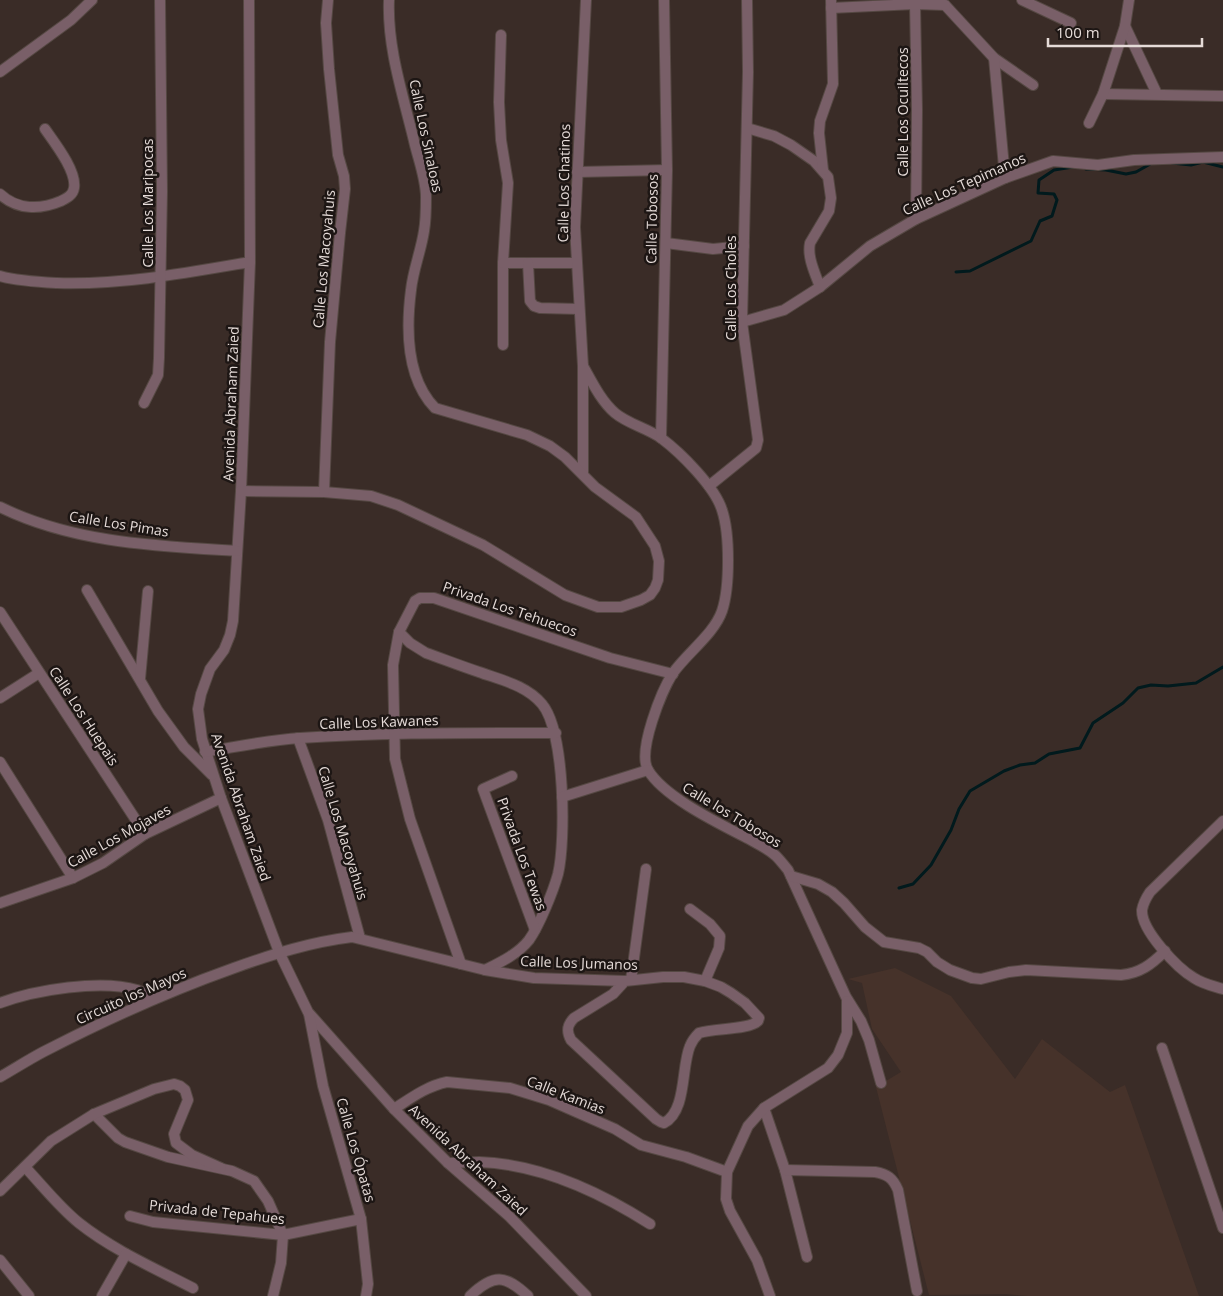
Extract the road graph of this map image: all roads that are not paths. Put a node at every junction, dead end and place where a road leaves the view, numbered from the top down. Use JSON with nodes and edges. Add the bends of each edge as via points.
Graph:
{"nodes":[{"id":1,"x":82,"y":0,"type":"edge"},
{"id":2,"x":92,"y":0,"type":"edge"},
{"id":3,"x":160,"y":0,"type":"edge"},
{"id":4,"x":249,"y":0,"type":"edge"},
{"id":5,"x":328,"y":0,"type":"edge"},
{"id":6,"x":389,"y":0,"type":"edge"},
{"id":7,"x":586,"y":0,"type":"edge"},
{"id":8,"x":664,"y":0,"type":"edge"},
{"id":9,"x":747,"y":0,"type":"edge"},
{"id":10,"x":1022,"y":0,"type":"edge"},
{"id":11,"x":1129,"y":0,"type":"edge"},
{"id":12,"x":946,"y":3,"type":"edge"},
{"id":13,"x":831,"y":4,"type":"edge"},
{"id":14,"x":916,"y":4,"type":"junction"},
{"id":15,"x":71,"y":20,"type":"junction"},
{"id":16,"x":1071,"y":23,"type":"dead end"},
{"id":17,"x":1125,"y":26,"type":"junction"},
{"id":18,"x":501,"y":35,"type":"dead end"},
{"id":19,"x":994,"y":58,"type":"junction"},
{"id":20,"x":0,"y":72,"type":"edge"},
{"id":21,"x":1033,"y":85,"type":"dead end"},
{"id":22,"x":1103,"y":94,"type":"junction"},
{"id":23,"x":1158,"y":94,"type":"junction"},
{"id":24,"x":1223,"y":96,"type":"edge"},
{"id":25,"x":1089,"y":123,"type":"dead end"},
{"id":26,"x":747,"y":128,"type":"junction"},
{"id":27,"x":45,"y":129,"type":"dead end"},
{"id":28,"x":1223,"y":157,"type":"edge"},
{"id":29,"x":667,"y":170,"type":"junction"},
{"id":30,"x":823,"y":170,"type":"junction"},
{"id":31,"x":577,"y":172,"type":"junction"},
{"id":32,"x":1005,"y":178,"type":"junction"},
{"id":33,"x":0,"y":194,"type":"edge"},
{"id":34,"x":916,"y":219,"type":"junction"},
{"id":35,"x":666,"y":243,"type":"junction"},
{"id":36,"x":744,"y":246,"type":"junction"},
{"id":37,"x":250,"y":262,"type":"junction"},
{"id":38,"x":503,"y":263,"type":"junction"},
{"id":39,"x":528,"y":263,"type":"junction"},
{"id":40,"x":577,"y":263,"type":"junction"},
{"id":41,"x":0,"y":276,"type":"edge"},
{"id":42,"x":161,"y":278,"type":"junction"},
{"id":43,"x":820,"y":287,"type":"junction"},
{"id":44,"x":579,"y":309,"type":"junction"},
{"id":45,"x":742,"y":322,"type":"junction"},
{"id":46,"x":503,"y":345,"type":"dead end"},
{"id":47,"x":583,"y":366,"type":"junction"},
{"id":48,"x":144,"y":403,"type":"dead end"},
{"id":49,"x":661,"y":438,"type":"junction"},
{"id":50,"x":583,"y":474,"type":"junction"},
{"id":51,"x":709,"y":486,"type":"junction"},
{"id":52,"x":241,"y":491,"type":"junction"},
{"id":53,"x":324,"y":492,"type":"junction"},
{"id":54,"x":0,"y":507,"type":"edge"},
{"id":55,"x":237,"y":551,"type":"junction"},
{"id":56,"x":87,"y":590,"type":"dead end"},
{"id":57,"x":148,"y":592,"type":"dead end"},
{"id":58,"x":0,"y":612,"type":"edge"},
{"id":59,"x":399,"y":632,"type":"junction"},
{"id":60,"x":39,"y":673,"type":"junction"},
{"id":61,"x":672,"y":674,"type":"junction"},
{"id":62,"x":140,"y":680,"type":"junction"},
{"id":63,"x":0,"y":698,"type":"edge"},
{"id":64,"x":556,"y":733,"type":"junction"},
{"id":65,"x":394,"y":734,"type":"junction"},
{"id":66,"x":298,"y":738,"type":"junction"},
{"id":67,"x":205,"y":752,"type":"junction"},
{"id":68,"x":0,"y":762,"type":"edge"},
{"id":69,"x":648,"y":770,"type":"junction"},
{"id":70,"x":512,"y":776,"type":"dead end"},
{"id":71,"x":214,"y":777,"type":"junction"},
{"id":72,"x":562,"y":797,"type":"junction"},
{"id":73,"x":221,"y":798,"type":"junction"},
{"id":74,"x":1223,"y":821,"type":"edge"},
{"id":75,"x":145,"y":834,"type":"junction"},
{"id":76,"x":646,"y":869,"type":"dead end"},
{"id":77,"x":791,"y":876,"type":"junction"},
{"id":78,"x":72,"y":878,"type":"junction"},
{"id":79,"x":0,"y":903,"type":"edge"},
{"id":80,"x":690,"y":909,"type":"dead end"},
{"id":81,"x":535,"y":930,"type":"junction"},
{"id":82,"x":360,"y":938,"type":"junction"},
{"id":83,"x":1165,"y":951,"type":"junction"},
{"id":84,"x":279,"y":952,"type":"junction"},
{"id":85,"x":461,"y":964,"type":"junction"},
{"id":86,"x":485,"y":970,"type":"junction"},
{"id":87,"x":628,"y":981,"type":"junction"},
{"id":88,"x":705,"y":981,"type":"junction"},
{"id":89,"x":1223,"y":989,"type":"edge"},
{"id":90,"x":846,"y":997,"type":"junction"},
{"id":91,"x":154,"y":999,"type":"junction"},
{"id":92,"x":0,"y":1003,"type":"edge"},
{"id":93,"x":308,"y":1012,"type":"junction"},
{"id":94,"x":1162,"y":1048,"type":"dead end"},
{"id":95,"x":0,"y":1077,"type":"edge"},
{"id":96,"x":881,"y":1083,"type":"dead end"},
{"id":97,"x":764,"y":1108,"type":"junction"},
{"id":98,"x":394,"y":1109,"type":"junction"},
{"id":99,"x":94,"y":1114,"type":"junction"},
{"id":100,"x":448,"y":1163,"type":"junction"},
{"id":101,"x":25,"y":1167,"type":"junction"},
{"id":102,"x":221,"y":1168,"type":"junction"},
{"id":103,"x":785,"y":1170,"type":"junction"},
{"id":104,"x":727,"y":1172,"type":"junction"},
{"id":105,"x":0,"y":1191,"type":"edge"},
{"id":106,"x":1218,"y":1203,"type":"edge"},
{"id":107,"x":130,"y":1216,"type":"dead end"},
{"id":108,"x":361,"y":1219,"type":"junction"},
{"id":109,"x":650,"y":1224,"type":"dead end"},
{"id":110,"x":1223,"y":1228,"type":"edge"},
{"id":111,"x":283,"y":1235,"type":"junction"},
{"id":112,"x":126,"y":1254,"type":"junction"},
{"id":113,"x":807,"y":1257,"type":"dead end"},
{"id":114,"x":0,"y":1260,"type":"edge"},
{"id":115,"x":193,"y":1288,"type":"dead end"},
{"id":116,"x":917,"y":1291,"type":"dead end"},
{"id":117,"x":29,"y":1296,"type":"edge"},
{"id":118,"x":102,"y":1296,"type":"edge"},
{"id":119,"x":273,"y":1296,"type":"edge"},
{"id":120,"x":366,"y":1296,"type":"edge"},
{"id":121,"x":470,"y":1296,"type":"edge"},
{"id":122,"x":528,"y":1296,"type":"edge"},
{"id":123,"x":586,"y":1296,"type":"edge"},
{"id":124,"x":770,"y":1296,"type":"edge"}],
"edges":[{"from":1,"to":15,"type":"street"},
{"from":2,"to":15,"type":"street"},
{"from":3,"to":42,"type":"street","name":"Calle Los Maripocas"},
{"from":4,"to":37,"type":"street","name":"Avenida Abraham Zaied"},
{"from":5,"to":53,"type":"street","name":"Calle Los Macoyahuis","via":[[329,69],[345,190],[330,342]]},
{"from":6,"to":50,"type":"street","name":"Calle Los Sinaloas","via":[[394,59],[426,194],[424,231],[411,290],[409,331],[412,365],[418,385],[435,408],[527,435],[550,446]]},
{"from":7,"to":31,"type":"street","name":"Calle Los Chatinos"},
{"from":8,"to":29,"type":"street","name":"Calle Tobosos"},
{"from":9,"to":26,"type":"street","name":"Calle Los Choles"},
{"from":10,"to":16,"type":"street"},
{"from":11,"to":17,"type":"street"},
{"from":12,"to":14,"type":"street"},
{"from":12,"to":19,"type":"street"},
{"from":13,"to":14,"type":"street"},
{"from":13,"to":30,"type":"street","via":[[833,84],[820,121]]},
{"from":14,"to":34,"type":"street","name":"Calle Los Ocuiltecos"},
{"from":15,"to":20,"type":"street"},
{"from":17,"to":22,"type":"street"},
{"from":17,"to":23,"type":"street"},
{"from":18,"to":38,"type":"street","via":[[499,102],[508,183]]},
{"from":19,"to":21,"type":"street"},
{"from":19,"to":32,"type":"street"},
{"from":22,"to":23,"type":"street"},
{"from":22,"to":25,"type":"street"},
{"from":23,"to":24,"type":"street"},
{"from":26,"to":30,"type":"street","via":[[791,145]]},
{"from":26,"to":36,"type":"street","name":"Calle Los Choles"},
{"from":27,"to":33,"type":"street","via":[[72,174],[72,194],[47,206],[32,208],[15,204]]},
{"from":28,"to":32,"type":"street","name":"Calle Los Tepimanos","via":[[1134,160],[1098,165],[1053,161]]},
{"from":29,"to":31,"type":"street"},
{"from":29,"to":35,"type":"street","name":"Calle Tobosos"},
{"from":30,"to":43,"type":"street","via":[[830,185],[829,211],[809,248]]},
{"from":31,"to":40,"type":"street","name":"Calle Los Chatinos"},
{"from":32,"to":34,"type":"street","name":"Calle Los Tepimanos"},
{"from":34,"to":43,"type":"street","name":"Calle Los Tepimanos","via":[[870,246]]},
{"from":35,"to":36,"type":"street","via":[[713,249]]},
{"from":35,"to":49,"type":"street","name":"Calle Tobosos"},
{"from":36,"to":45,"type":"street","name":"Calle Los Choles"},
{"from":37,"to":42,"type":"street"},
{"from":37,"to":52,"type":"street","name":"Avenida Abraham Zaied"},
{"from":38,"to":39,"type":"street"},
{"from":38,"to":46,"type":"street"},
{"from":39,"to":40,"type":"street"},
{"from":39,"to":44,"type":"street","via":[[530,302],[534,306]]},
{"from":40,"to":44,"type":"street","name":"Calle Los Chatinos"},
{"from":41,"to":42,"type":"street","via":[[76,283]]},
{"from":42,"to":48,"type":"street","name":"Calle Los Maripocas","via":[[158,375]]},
{"from":43,"to":45,"type":"street","name":"Calle Los Tepimanos","via":[[784,310]]},
{"from":44,"to":47,"type":"street","name":"Calle Los Chatinos"},
{"from":45,"to":51,"type":"street","name":"Calle Los Choles","via":[[758,443]]},
{"from":47,"to":49,"type":"street","name":"Calle Los Chatinos","via":[[600,396],[615,413]]},
{"from":47,"to":50,"type":"street","name":"Calle Los Chatinos"},
{"from":49,"to":51,"type":"street","name":"Calle Los Chatinos"},
{"from":50,"to":53,"type":"street","name":"Calle Los Sinaloas","via":[[595,487],[636,517],[658,551],[660,571],[655,588],[641,600],[621,607],[598,607],[565,595],[483,544],[398,505],[371,496]]},
{"from":51,"to":61,"type":"street","name":"Calle Los Chatinos","via":[[723,511],[728,585],[722,612]]},
{"from":52,"to":53,"type":"street"},
{"from":52,"to":55,"type":"street","name":"Avenida Abraham Zaied"},
{"from":54,"to":55,"type":"street","name":"Calle Los Pimas","via":[[46,526],[120,541]]},
{"from":55,"to":67,"type":"street","name":"Avenida Abraham Zaied","via":[[230,635],[210,669],[198,708]]},
{"from":56,"to":62,"type":"street"},
{"from":57,"to":62,"type":"street"},
{"from":58,"to":60,"type":"street","name":"Calle Los Huepais"},
{"from":59,"to":61,"type":"street","name":"Privada Los Tehuecos","via":[[415,601],[434,598],[610,658]]},
{"from":59,"to":64,"type":"street","via":[[426,653],[528,691],[544,706]]},
{"from":59,"to":65,"type":"street","name":"Privada Los Tehuecos","via":[[393,665]]},
{"from":60,"to":63,"type":"street"},
{"from":60,"to":75,"type":"street","name":"Calle Los Huepais"},
{"from":61,"to":69,"type":"street","name":"Calle Los Chatinos","via":[[651,723],[644,761]]},
{"from":62,"to":71,"type":"street","via":[[184,747]]},
{"from":64,"to":65,"type":"street","name":"Calle Los Kawanes"},
{"from":64,"to":72,"type":"street"},
{"from":65,"to":66,"type":"street","name":"Calle Los Kawanes"},
{"from":65,"to":85,"type":"street","name":"Privada Los Tehuecos","via":[[395,759],[410,818]]},
{"from":66,"to":67,"type":"street","name":"Calle Los Kawanes"},
{"from":66,"to":82,"type":"street","name":"Calle Los Macoyahuis","via":[[328,820]]},
{"from":67,"to":71,"type":"street","name":"Avenida Abraham Zaied"},
{"from":68,"to":78,"type":"street"},
{"from":69,"to":72,"type":"street"},
{"from":69,"to":77,"type":"street","name":"Calle los Tobosos","via":[[667,791],[776,855]]},
{"from":70,"to":81,"type":"street","name":"Privada Los Tewas","via":[[484,789]]},
{"from":71,"to":73,"type":"street","name":"Avenida Abraham Zaied"},
{"from":72,"to":81,"type":"street","via":[[558,875]]},
{"from":73,"to":75,"type":"street","name":"Calle Los Mojaves"},
{"from":73,"to":84,"type":"street","name":"Avenida Abraham Zaied"},
{"from":74,"to":83,"type":"street","via":[[1144,901],[1143,918]]},
{"from":75,"to":78,"type":"street","name":"Calle Los Mojaves","via":[[103,863]]},
{"from":76,"to":87,"type":"street"},
{"from":77,"to":83,"type":"street","via":[[832,892],[884,942],[919,948],[950,970],[972,978],[1026,970],[1132,974],[1149,967]]},
{"from":77,"to":90,"type":"street","name":"Calle los Tobosos"},
{"from":78,"to":79,"type":"street","name":"Calle Los Mojaves"},
{"from":80,"to":88,"type":"street","via":[[720,936],[719,948]]},
{"from":81,"to":86,"type":"street","via":[[517,952]]},
{"from":82,"to":84,"type":"street","name":"Calle Los Jumanos","via":[[330,940]]},
{"from":82,"to":85,"type":"street","name":"Calle Los Jumanos"},
{"from":83,"to":89,"type":"street","via":[[1191,976],[1204,984]]},
{"from":84,"to":91,"type":"street","name":"Circuito los Mayos"},
{"from":84,"to":93,"type":"street","name":"Avenida Abraham Zaied"},
{"from":85,"to":86,"type":"street","name":"Calle Los Jumanos"},
{"from":86,"to":87,"type":"street","name":"Calle Los Jumanos","via":[[534,978]]},
{"from":87,"to":88,"type":"street","name":"Calle Los Jumanos","via":[[684,977]]},
{"from":87,"to":88,"type":"street","name":"Calle Los Jumanos","via":[[574,1018],[567,1029],[568,1034],[663,1123],[669,1120],[678,1105],[689,1047],[699,1033],[753,1025],[759,1018],[745,1004]]},
{"from":90,"to":96,"type":"street","via":[[869,1040]]},
{"from":90,"to":97,"type":"street","via":[[847,1033],[838,1056],[828,1068]]},
{"from":91,"to":92,"type":"street","via":[[124,987],[89,986],[54,990]]},
{"from":91,"to":95,"type":"street","name":"Circuito los Mayos"},
{"from":93,"to":98,"type":"street","name":"Avenida Abraham Zaied"},
{"from":93,"to":108,"type":"street","name":"Calle Los Ópatas","via":[[323,1086]]},
{"from":94,"to":106,"type":"street"},
{"from":97,"to":103,"type":"street"},
{"from":97,"to":104,"type":"street","via":[[748,1126]]},
{"from":98,"to":100,"type":"street","name":"Avenida Abraham Zaied"},
{"from":98,"to":104,"type":"street","name":"Calle Kamias","via":[[427,1089],[447,1082],[510,1088],[549,1100],[615,1129],[641,1145]]},
{"from":99,"to":101,"type":"street","via":[[51,1141]]},
{"from":99,"to":102,"type":"street","via":[[125,1142],[168,1157]]},
{"from":99,"to":102,"type":"street","via":[[154,1090],[174,1084],[180,1086],[188,1100],[174,1134],[176,1143],[192,1155]]},
{"from":100,"to":109,"type":"street","via":[[479,1162],[534,1171],[572,1183]]},
{"from":100,"to":123,"type":"street","name":"Avenida Abraham Zaied","via":[[510,1217]]},
{"from":101,"to":105,"type":"street"},
{"from":101,"to":112,"type":"street","via":[[78,1222]]},
{"from":102,"to":111,"type":"street","via":[[254,1181],[264,1192]]},
{"from":103,"to":113,"type":"street"},
{"from":103,"to":116,"type":"street","via":[[875,1172],[890,1177],[898,1190]]},
{"from":104,"to":124,"type":"street","via":[[726,1199],[730,1211],[758,1260]]},
{"from":106,"to":110,"type":"street"},
{"from":107,"to":111,"type":"street","name":"Privada de Tepahues","via":[[153,1222]]},
{"from":108,"to":111,"type":"street","name":"Privada de Tepahues"},
{"from":108,"to":120,"type":"street","name":"Calle Los Ópatas","via":[[368,1284]]},
{"from":111,"to":119,"type":"street","via":[[281,1264]]},
{"from":112,"to":115,"type":"street"},
{"from":112,"to":118,"type":"street"},
{"from":114,"to":117,"type":"street"},
{"from":121,"to":122,"type":"street","via":[[482,1285],[506,1279]]}]}
